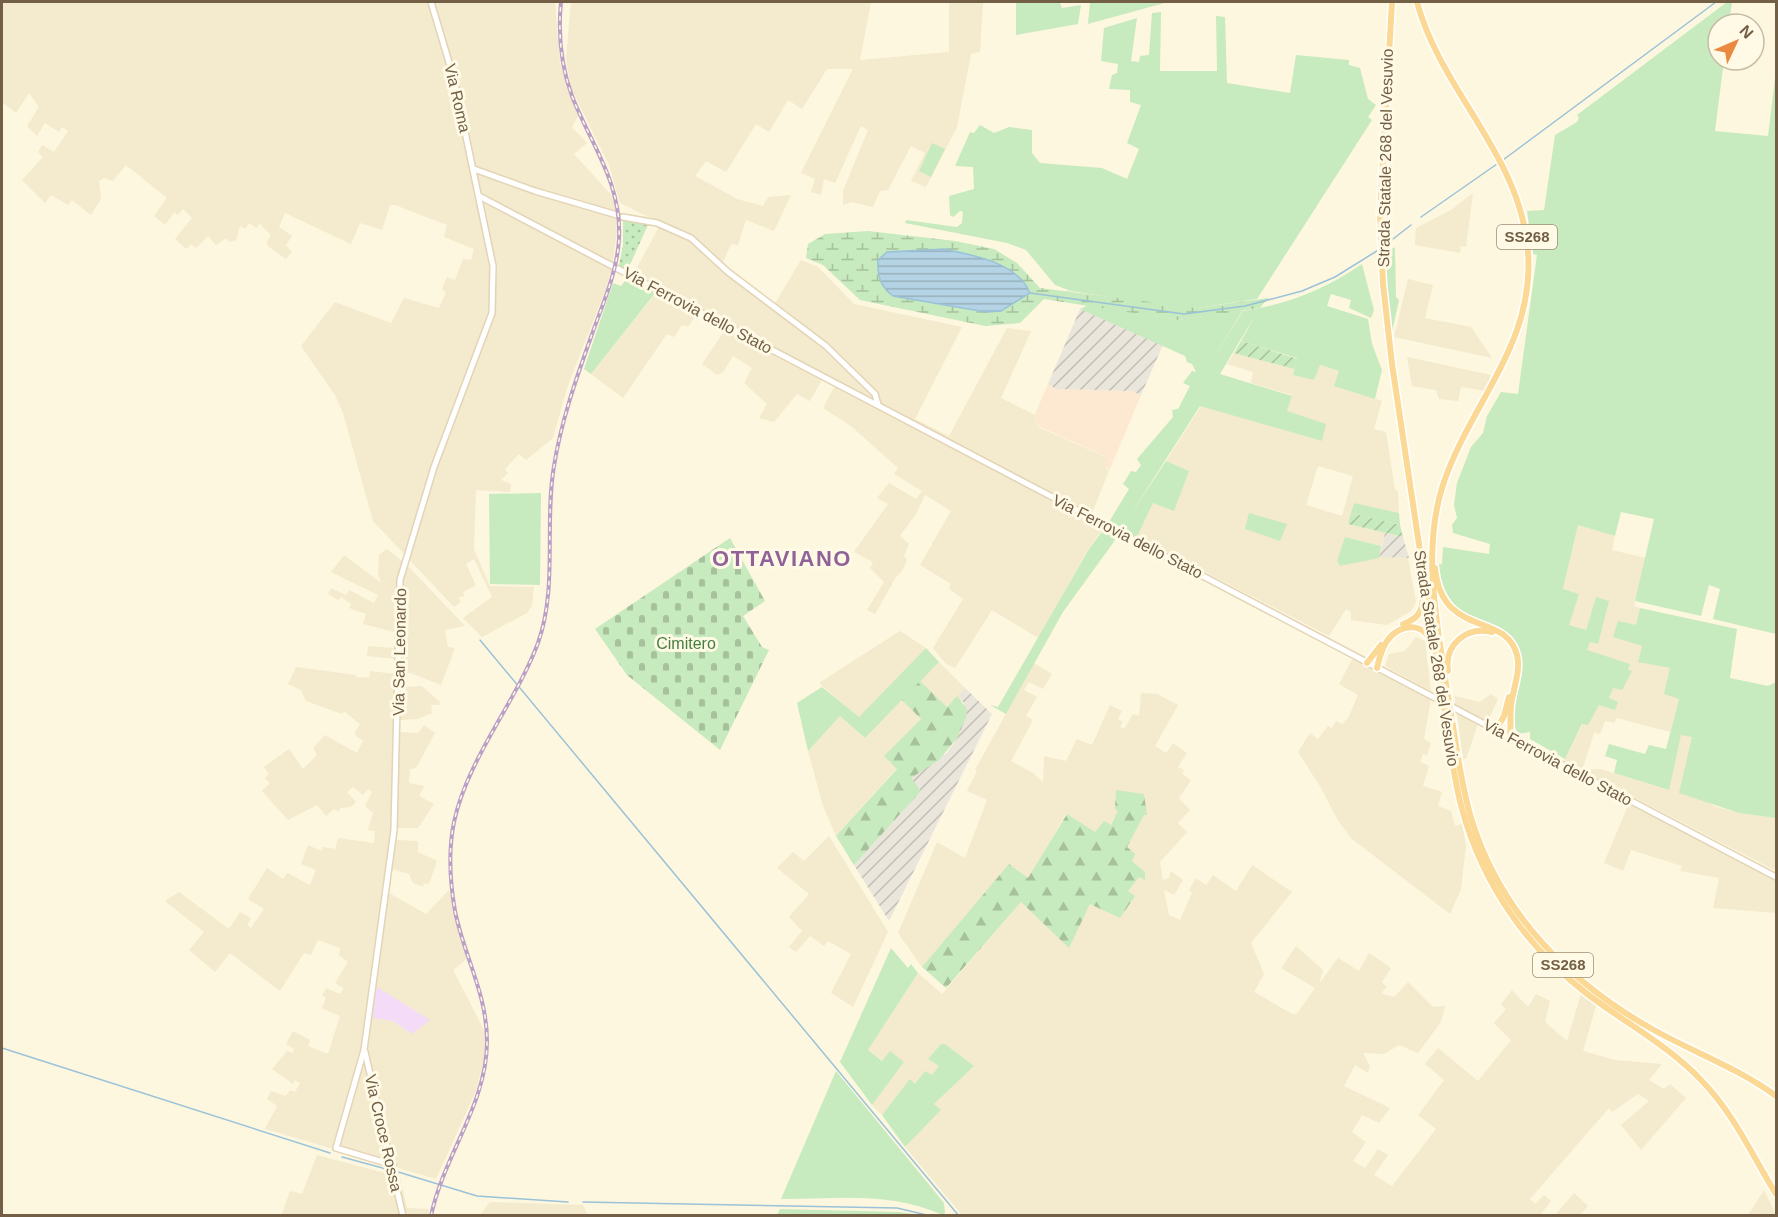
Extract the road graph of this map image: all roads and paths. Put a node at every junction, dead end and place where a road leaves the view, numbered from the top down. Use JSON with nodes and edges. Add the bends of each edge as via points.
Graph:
{"nodes":[{"id":1,"x":431,"y":2,"type":"edge"},
{"id":2,"x":1392,"y":2,"type":"edge"},
{"id":3,"x":1417,"y":2,"type":"edge"},
{"id":4,"x":474,"y":169,"type":"junction"},
{"id":5,"x":479,"y":196,"type":"junction"},
{"id":6,"x":878,"y":405,"type":"junction"},
{"id":7,"x":1433,"y":567,"type":"junction"},
{"id":8,"x":1424,"y":576,"type":"junction"},
{"id":9,"x":1368,"y":663,"type":"junction"},
{"id":10,"x":1377,"y":668,"type":"junction"},
{"id":11,"x":1440,"y":680,"type":"junction"},
{"id":12,"x":1447,"y":691,"type":"junction"},
{"id":13,"x":1450,"y":713,"type":"junction"},
{"id":14,"x":1496,"y":730,"type":"junction"},
{"id":15,"x":1510,"y":737,"type":"junction"},
{"id":16,"x":1469,"y":821,"type":"junction"},
{"id":17,"x":1472,"y":830,"type":"junction"},
{"id":18,"x":1776,"y":877,"type":"edge"},
{"id":19,"x":364,"y":1050,"type":"junction"},
{"id":20,"x":1776,"y":1096,"type":"edge"},
{"id":21,"x":393,"y":1166,"type":"junction"},
{"id":22,"x":1776,"y":1194,"type":"edge"},
{"id":23,"x":404,"y":1215,"type":"edge"}],
"edges":[{"from":1,"to":4,"type":"main road","name":"Via Roma","via":[[441,27]]},
{"from":2,"to":8,"type":"highway","name":"Strada Statale 268 del Vesuvio","number":"SS268","via":[[1381,256],[1388,339]]},
{"from":3,"to":7,"type":"highway","name":"Strada Statale 268 del Vesuvio","number":"SS268","via":[[1437,53],[1508,172],[1522,211],[1528,254],[1526,298],[1514,341],[1445,480],[1433,528]]},
{"from":4,"to":5,"type":"main road","name":"Via Roma"},
{"from":4,"to":6,"type":"main road","via":[[535,191],[657,223],[691,238],[728,272],[826,346],[875,394]]},
{"from":5,"to":6,"type":"main road","name":"Via Ferrovia dello Stato"},
{"from":5,"to":19,"type":"main road","name":"Via San Leonardo","via":[[493,266],[492,313],[434,467],[400,580],[394,830]]},
{"from":6,"to":9,"type":"main road","name":"Via Ferrovia dello Stato"},
{"from":7,"to":12,"type":"highway","name":"Strada Statale 268 del Vesuvio","number":"SS268"},
{"from":7,"to":15,"type":"highway","via":[[1449,606],[1465,620],[1500,632],[1514,647],[1519,664]]},
{"from":8,"to":9,"type":"highway","via":[[1424,605],[1419,615],[1389,633]]},
{"from":8,"to":11,"type":"highway","name":"Strada Statale 268 del Vesuvio","number":"SS268"},
{"from":9,"to":10,"type":"main road","name":"Via Ferrovia dello Stato"},
{"from":10,"to":11,"type":"highway","via":[[1383,646],[1391,636],[1413,626],[1429,637]]},
{"from":10,"to":14,"type":"main road","name":"Via Ferrovia dello Stato"},
{"from":11,"to":12,"type":"highway","name":"Strada Statale 268 del Vesuvio","number":"SS268"},
{"from":12,"to":13,"type":"highway","name":"Strada Statale 268 del Vesuvio","number":"SS268","bridge":true},
{"from":12,"to":13,"type":"highway","bridge":true},
{"from":12,"to":14,"type":"highway","via":[[1454,643],[1473,631],[1492,632],[1504,639],[1515,664],[1504,716]]},
{"from":13,"to":16,"type":"highway","name":"Strada Statale 268 del Vesuvio","number":"SS268"},
{"from":13,"to":16,"type":"highway","name":"Strada Statale 268 del Vesuvio","number":"SS268"},
{"from":14,"to":15,"type":"main road","name":"Via Ferrovia dello Stato"},
{"from":15,"to":18,"type":"main road","name":"Via Ferrovia dello Stato"},
{"from":16,"to":17,"type":"highway","name":"Strada Statale 268 del Vesuvio","number":"SS268"},
{"from":17,"to":20,"type":"highway","name":"Strada Statale 268 del Vesuvio","number":"SS268","via":[[1505,893],[1557,959],[1618,1009],[1749,1077]]},
{"from":17,"to":22,"type":"highway","name":"Strada Statale 268 del Vesuvio","number":"SS268","via":[[1499,896],[1542,952],[1585,993],[1676,1056],[1703,1082],[1731,1116]]},
{"from":19,"to":21,"type":"main road","name":"Via Croce Rossa"},
{"from":19,"to":21,"type":"main road","via":[[336,1148]]},
{"from":21,"to":23,"type":"main road","name":"Via Croce Rossa"}]}
